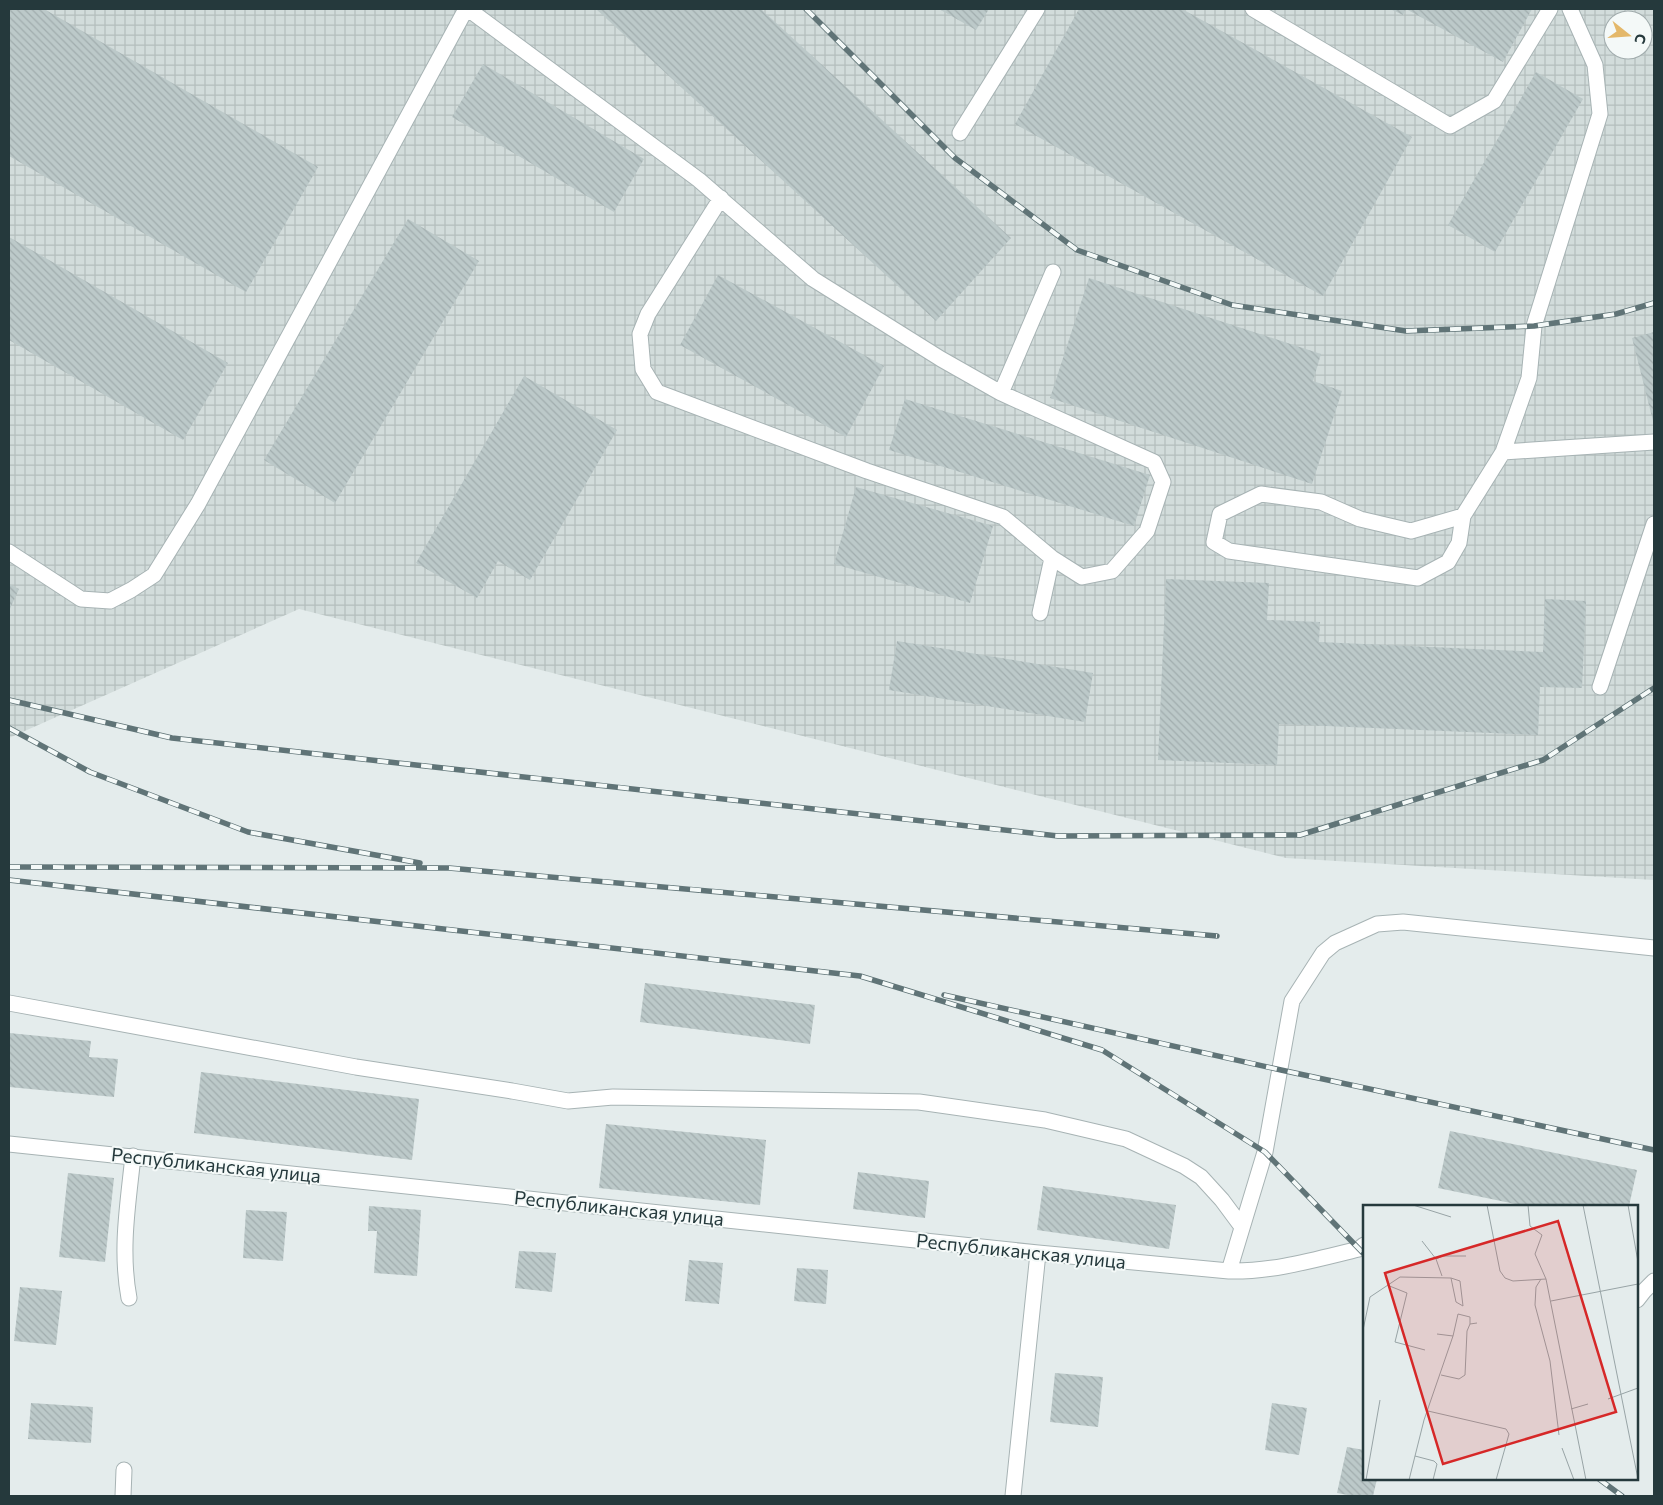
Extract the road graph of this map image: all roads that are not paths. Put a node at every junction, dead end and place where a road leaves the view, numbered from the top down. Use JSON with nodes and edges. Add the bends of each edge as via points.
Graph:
{"nodes":[{"id":1,"x":467,"y":9,"type":"edge"},
{"id":2,"x":1037,"y":9,"type":"edge"},
{"id":3,"x":1253,"y":9,"type":"edge"},
{"id":4,"x":1550,"y":9,"type":"edge"},
{"id":5,"x":1570,"y":9,"type":"edge"},
{"id":6,"x":960,"y":133,"type":"dead end"},
{"id":7,"x":720,"y":198,"type":"junction"},
{"id":8,"x":1053,"y":272,"type":"dead end"},
{"id":9,"x":1001,"y":393,"type":"junction"},
{"id":10,"x":1653,"y":445,"type":"edge"},
{"id":11,"x":1503,"y":452,"type":"junction"},
{"id":12,"x":1463,"y":516,"type":"junction"},
{"id":13,"x":1654,"y":524,"type":"edge"},
{"id":14,"x":9,"y":552,"type":"edge"},
{"id":15,"x":1052,"y":558,"type":"junction"},
{"id":16,"x":1040,"y":613,"type":"dead end"},
{"id":17,"x":1600,"y":687,"type":"dead end"},
{"id":18,"x":1654,"y":948,"type":"edge"},
{"id":19,"x":9,"y":1003,"type":"edge"},
{"id":20,"x":9,"y":1144,"type":"edge"},
{"id":21,"x":133,"y":1156,"type":"junction"},
{"id":22,"x":1242,"y":1227,"type":"junction"},
{"id":23,"x":1363,"y":1246,"type":"edge"},
{"id":24,"x":1038,"y":1253,"type":"junction"},
{"id":25,"x":1229,"y":1271,"type":"junction"},
{"id":26,"x":1654,"y":1281,"type":"edge"},
{"id":27,"x":129,"y":1298,"type":"dead end"},
{"id":28,"x":1638,"y":1299,"type":"edge"},
{"id":29,"x":124,"y":1470,"type":"dead end"},
{"id":30,"x":123,"y":1496,"type":"edge"},
{"id":31,"x":1013,"y":1496,"type":"edge"}],
"edges":[{"from":1,"to":7,"type":"street"},
{"from":1,"to":14,"type":"street","via":[[198,504],[154,575],[110,601],[81,599]]},
{"from":2,"to":6,"type":"street"},
{"from":3,"to":4,"type":"street","via":[[1450,126],[1494,101]]},
{"from":5,"to":11,"type":"street","via":[[1595,65],[1600,114],[1534,326],[1529,378]]},
{"from":7,"to":9,"type":"street","via":[[813,279],[941,360]]},
{"from":7,"to":15,"type":"street","via":[[648,314],[640,334],[643,369],[657,392],[867,471],[1003,517]]},
{"from":8,"to":9,"type":"street"},
{"from":9,"to":15,"type":"street","via":[[1154,462],[1164,482],[1147,531],[1112,571],[1082,577]]},
{"from":10,"to":11,"type":"street"},
{"from":11,"to":12,"type":"street"},
{"from":12,"to":12,"type":"street","via":[[1411,531],[1360,519],[1321,502],[1260,494],[1220,514],[1214,542],[1229,551],[1418,578],[1448,562],[1460,543]]},
{"from":13,"to":17,"type":"street"},
{"from":15,"to":16,"type":"street"},
{"from":18,"to":22,"type":"street","via":[[1403,922],[1377,924],[1336,943],[1323,953],[1292,1001],[1265,1152]]},
{"from":19,"to":22,"type":"street","via":[[356,1067],[568,1101],[613,1097],[919,1102],[1046,1120],[1126,1140],[1184,1166],[1222,1200]]},
{"from":20,"to":21,"type":"street","name":"Республиканская улица"},
{"from":21,"to":24,"type":"street","name":"Республиканская улица"},
{"from":21,"to":27,"type":"street","via":[[124,1251]]},
{"from":22,"to":25,"type":"street"},
{"from":23,"to":25,"type":"street","name":"Республиканская улица","via":[[1302,1262]]},
{"from":24,"to":25,"type":"street","name":"Республиканская улица"},
{"from":24,"to":31,"type":"street"},
{"from":26,"to":28,"type":"street"},
{"from":29,"to":30,"type":"street"}]}
